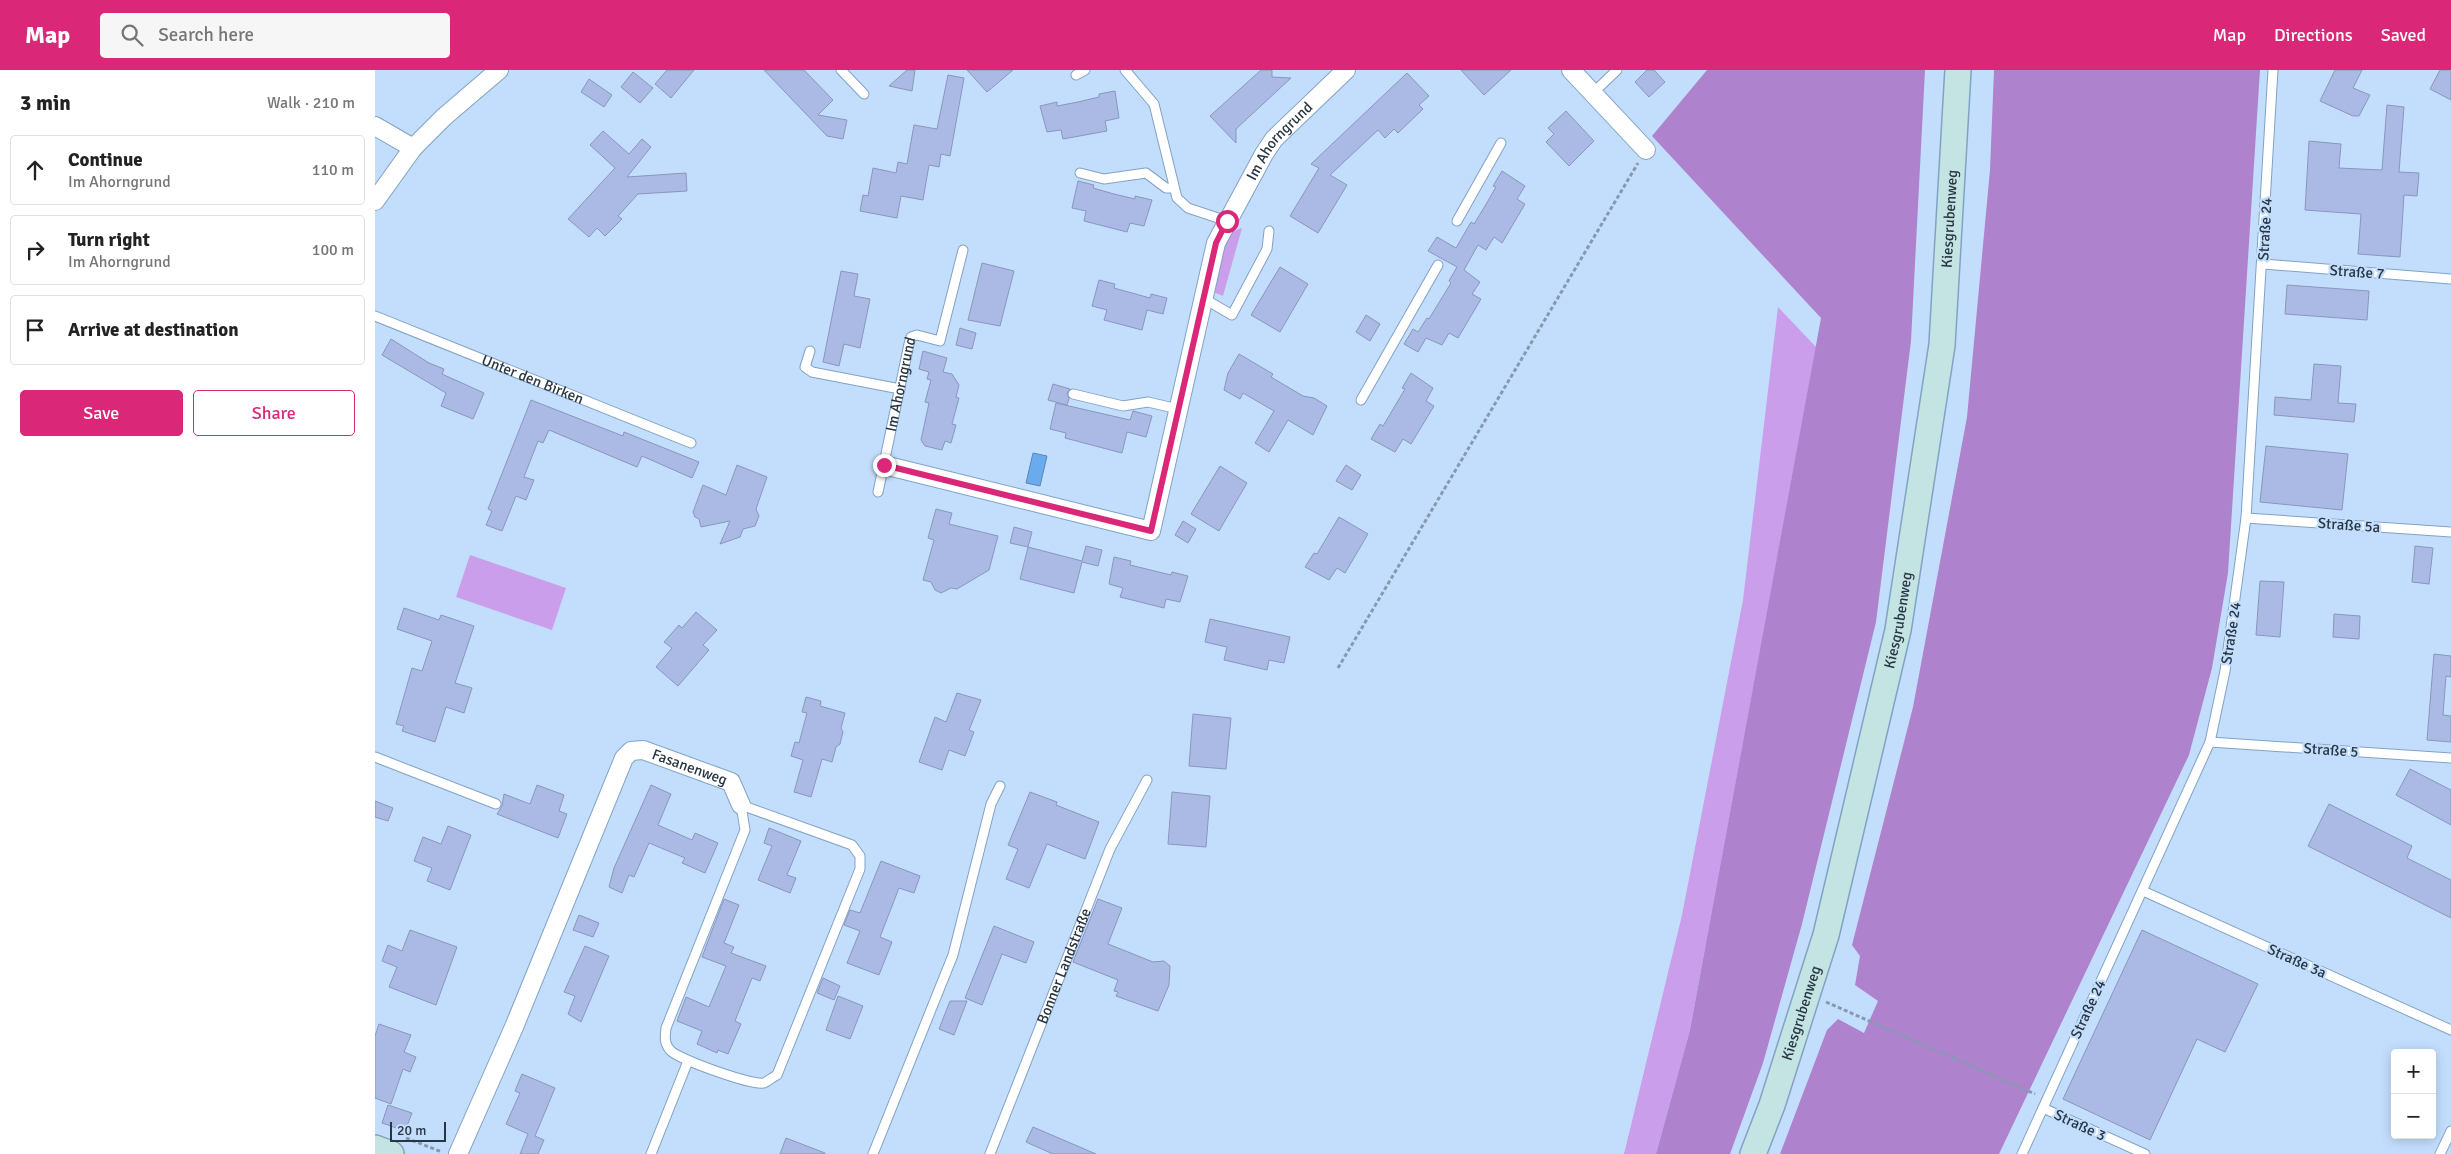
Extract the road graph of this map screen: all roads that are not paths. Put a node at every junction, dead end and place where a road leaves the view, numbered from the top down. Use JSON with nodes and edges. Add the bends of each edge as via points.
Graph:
{"nodes":[{"id":1,"x":499,"y":70,"type":"edge"},
{"id":2,"x":841,"y":70,"type":"edge"},
{"id":3,"x":1085,"y":70,"type":"edge"},
{"id":4,"x":1125,"y":70,"type":"edge"},
{"id":5,"x":1346,"y":70,"type":"edge"},
{"id":6,"x":1571,"y":70,"type":"edge"},
{"id":7,"x":1617,"y":70,"type":"edge"},
{"id":8,"x":1958,"y":70,"type":"edge"},
{"id":9,"x":2273,"y":70,"type":"edge"},
{"id":10,"x":1076,"y":75,"type":"dead end"},
{"id":11,"x":1593,"y":93,"type":"junction"},
{"id":12,"x":864,"y":94,"type":"dead end"},
{"id":13,"x":375,"y":126,"type":"edge"},
{"id":14,"x":1501,"y":143,"type":"dead end"},
{"id":15,"x":413,"y":148,"type":"junction"},
{"id":16,"x":1646,"y":150,"type":"road end"},
{"id":17,"x":1080,"y":173,"type":"dead end"},
{"id":18,"x":1174,"y":188,"type":"junction"},
{"id":19,"x":375,"y":201,"type":"edge"},
{"id":20,"x":1227,"y":221,"type":"junction"},
{"id":21,"x":1457,"y":221,"type":"dead end"},
{"id":22,"x":1269,"y":231,"type":"dead end"},
{"id":23,"x":963,"y":250,"type":"dead end"},
{"id":24,"x":2263,"y":264,"type":"junction"},
{"id":25,"x":1438,"y":265,"type":"dead end"},
{"id":26,"x":2451,"y":279,"type":"edge"},
{"id":27,"x":1203,"y":298,"type":"junction"},
{"id":28,"x":375,"y":316,"type":"edge"},
{"id":29,"x":810,"y":351,"type":"dead end"},
{"id":30,"x":900,"y":389,"type":"junction"},
{"id":31,"x":1073,"y":394,"type":"dead end"},
{"id":32,"x":1361,"y":400,"type":"dead end"},
{"id":33,"x":1178,"y":409,"type":"junction"},
{"id":34,"x":691,"y":443,"type":"dead end"},
{"id":35,"x":884,"y":465,"type":"junction"},
{"id":36,"x":878,"y":492,"type":"dead end"},
{"id":37,"x":2247,"y":518,"type":"junction"},
{"id":38,"x":2451,"y":532,"type":"edge"},
{"id":39,"x":2210,"y":742,"type":"junction"},
{"id":40,"x":375,"y":757,"type":"edge"},
{"id":41,"x":2451,"y":758,"type":"edge"},
{"id":42,"x":1147,"y":780,"type":"dead end"},
{"id":43,"x":999,"y":786,"type":"dead end"},
{"id":44,"x":495,"y":804,"type":"dead end"},
{"id":45,"x":741,"y":805,"type":"junction"},
{"id":46,"x":2143,"y":891,"type":"junction"},
{"id":47,"x":2451,"y":1030,"type":"edge"},
{"id":48,"x":688,"y":1061,"type":"junction"},
{"id":49,"x":2045,"y":1104,"type":"junction"},
{"id":50,"x":2451,"y":1131,"type":"edge"},
{"id":51,"x":397,"y":1146,"type":"edge"},
{"id":52,"x":375,"y":1148,"type":"edge"},
{"id":53,"x":458,"y":1154,"type":"edge"},
{"id":54,"x":651,"y":1154,"type":"edge"},
{"id":55,"x":873,"y":1154,"type":"edge"},
{"id":56,"x":990,"y":1154,"type":"edge"},
{"id":57,"x":1753,"y":1154,"type":"edge"},
{"id":58,"x":2022,"y":1154,"type":"edge"},
{"id":59,"x":2145,"y":1154,"type":"edge"},
{"id":60,"x":2440,"y":1154,"type":"edge"}],
"edges":[{"from":1,"to":15,"type":"street"},
{"from":2,"to":12,"type":"lane"},
{"from":3,"to":10,"type":"lane"},
{"from":4,"to":18,"type":"lane","via":[[1154,104]]},
{"from":5,"to":20,"type":"street","name":"Im Ahorngrund","via":[[1274,139]]},
{"from":6,"to":11,"type":"street"},
{"from":7,"to":11,"type":"lane"},
{"from":8,"to":57,"type":"main road","name":"Kiesgrubenweg","via":[[1941,345],[1898,630],[1826,935],[1772,1105]]},
{"from":9,"to":24,"type":"lane","name":"Straße 24"},
{"from":11,"to":16,"type":"street"},
{"from":13,"to":15,"type":"street"},
{"from":14,"to":21,"type":"lane"},
{"from":15,"to":19,"type":"street"},
{"from":17,"to":18,"type":"lane","via":[[1104,179],[1146,173],[1166,188]]},
{"from":18,"to":20,"type":"lane","via":[[1182,204]]},
{"from":20,"to":27,"type":"street","name":"Im Ahorngrund","via":[[1216,243]]},
{"from":22,"to":27,"type":"lane","via":[[1267,249],[1232,315]]},
{"from":23,"to":30,"type":"lane","name":"Im Ahorngrund","via":[[940,341],[917,335],[911,337]]},
{"from":24,"to":26,"type":"lane","name":"Straße 7"},
{"from":24,"to":37,"type":"lane","name":"Straße 24"},
{"from":25,"to":32,"type":"lane"},
{"from":27,"to":33,"type":"street","name":"Im Ahorngrund"},
{"from":28,"to":34,"type":"lane","name":"Unter den Birken"},
{"from":29,"to":30,"type":"lane","via":[[805,367],[812,372]]},
{"from":30,"to":35,"type":"lane","name":"Im Ahorngrund"},
{"from":31,"to":33,"type":"lane","via":[[1123,406],[1149,402]]},
{"from":33,"to":35,"type":"street","name":"Im Ahorngrund","via":[[1151,531]]},
{"from":35,"to":36,"type":"lane","name":"Im Ahorngrund"},
{"from":37,"to":38,"type":"lane","name":"Straße 5a"},
{"from":37,"to":39,"type":"lane","name":"Straße 24","via":[[2227,661]]},
{"from":39,"to":41,"type":"lane","name":"Straße 5"},
{"from":39,"to":46,"type":"lane","name":"Straße 24"},
{"from":40,"to":44,"type":"lane"},
{"from":42,"to":56,"type":"lane","name":"Bonner Landstraße","via":[[1110,849]]},
{"from":43,"to":55,"type":"lane","via":[[991,804],[953,955]]},
{"from":45,"to":48,"type":"lane","via":[[745,830],[666,1028],[667,1047]]},
{"from":45,"to":48,"type":"lane","via":[[852,845],[860,856],[860,869],[777,1075],[763,1083],[749,1082]]},
{"from":45,"to":53,"type":"street","name":"Fasanenweg","via":[[731,782],[643,750],[631,751],[624,758],[514,1027]]},
{"from":46,"to":47,"type":"lane","name":"Straße 3a"},
{"from":46,"to":49,"type":"lane","name":"Straße 24"},
{"from":48,"to":54,"type":"lane"},
{"from":49,"to":58,"type":"lane","name":"Straße 24"},
{"from":49,"to":59,"type":"lane","name":"Straße 3"},
{"from":50,"to":60,"type":"lane"},
{"from":51,"to":52,"type":"main road"}]}
